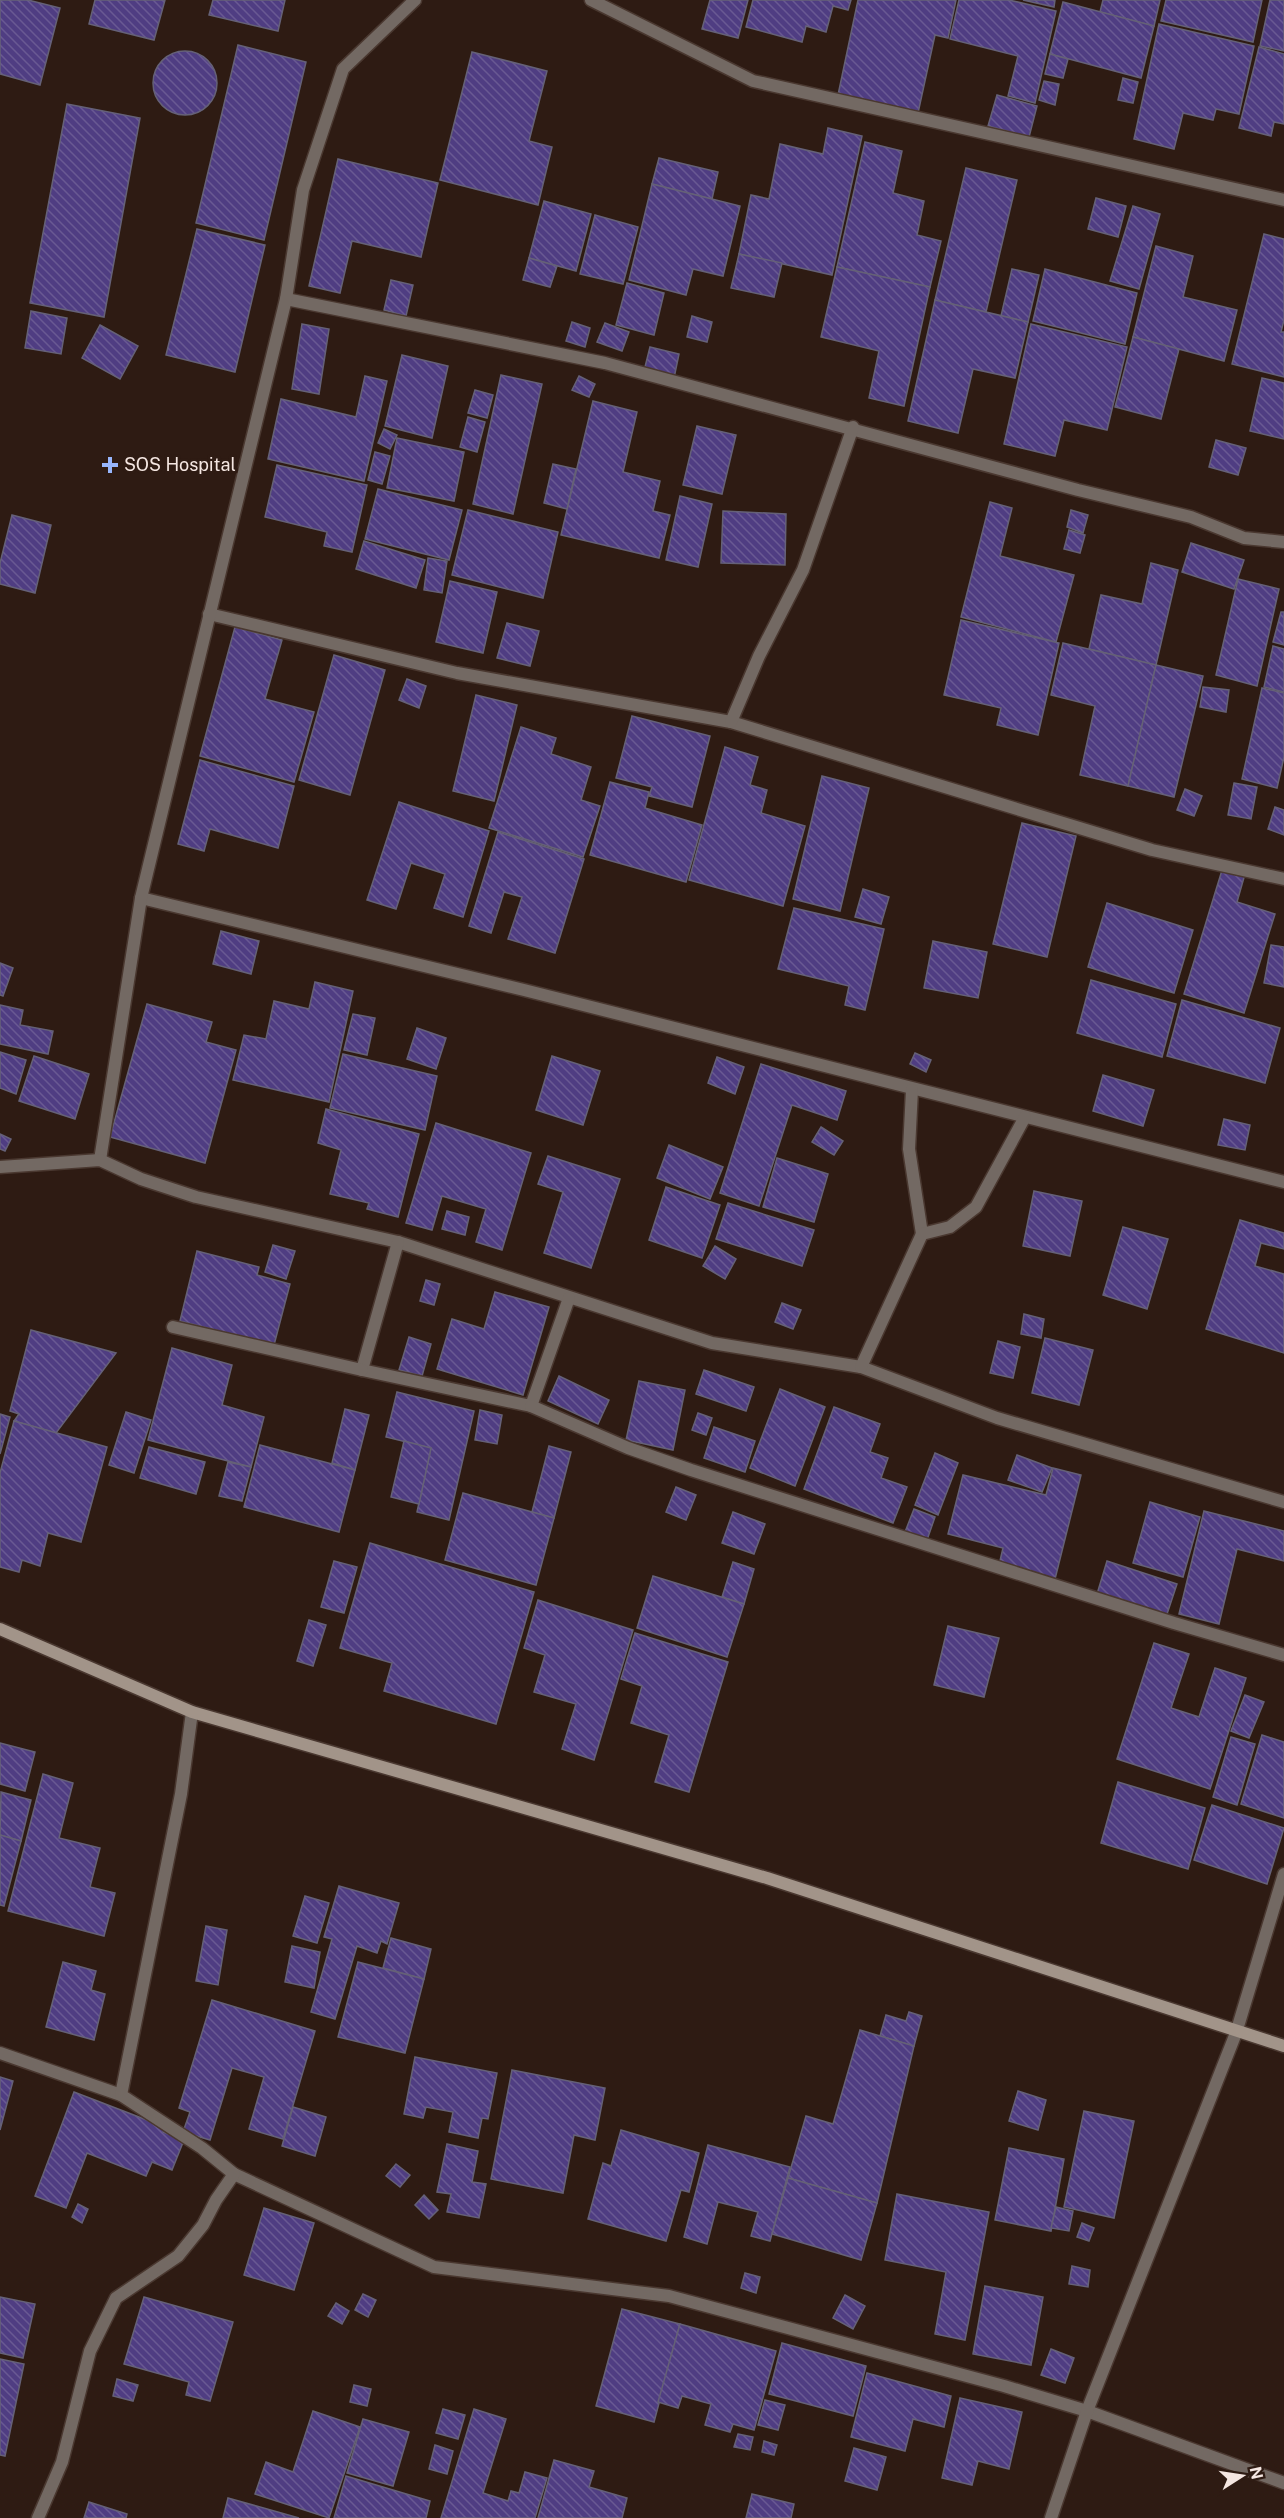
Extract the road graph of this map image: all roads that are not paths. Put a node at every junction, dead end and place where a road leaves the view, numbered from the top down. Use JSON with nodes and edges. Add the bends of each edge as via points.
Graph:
{"nodes":[{"id":1,"x":415,"y":0,"type":"edge"},
{"id":2,"x":591,"y":0,"type":"edge"},
{"id":3,"x":1284,"y":200,"type":"edge"},
{"id":4,"x":286,"y":298,"type":"junction"},
{"id":5,"x":853,"y":427,"type":"junction"},
{"id":6,"x":1284,"y":542,"type":"edge"},
{"id":7,"x":209,"y":614,"type":"junction"},
{"id":8,"x":730,"y":722,"type":"junction"},
{"id":9,"x":1284,"y":879,"type":"edge"},
{"id":10,"x":141,"y":898,"type":"junction"},
{"id":11,"x":912,"y":1090,"type":"junction"},
{"id":12,"x":1025,"y":1117,"type":"junction"},
{"id":13,"x":100,"y":1160,"type":"junction"},
{"id":14,"x":0,"y":1167,"type":"edge"},
{"id":15,"x":1284,"y":1182,"type":"edge"},
{"id":16,"x":922,"y":1234,"type":"junction"},
{"id":17,"x":398,"y":1242,"type":"junction"},
{"id":18,"x":569,"y":1298,"type":"junction"},
{"id":19,"x":173,"y":1327,"type":"dead end"},
{"id":20,"x":861,"y":1367,"type":"junction"},
{"id":21,"x":362,"y":1370,"type":"junction"},
{"id":22,"x":531,"y":1406,"type":"junction"},
{"id":23,"x":1284,"y":1502,"type":"edge"},
{"id":24,"x":0,"y":1629,"type":"edge"},
{"id":25,"x":1284,"y":1655,"type":"edge"},
{"id":26,"x":192,"y":1712,"type":"junction"},
{"id":27,"x":1284,"y":1874,"type":"edge"},
{"id":28,"x":1236,"y":2033,"type":"junction"},
{"id":29,"x":1284,"y":2046,"type":"edge"},
{"id":30,"x":0,"y":2054,"type":"edge"},
{"id":31,"x":121,"y":2095,"type":"junction"},
{"id":32,"x":234,"y":2174,"type":"junction"},
{"id":33,"x":1087,"y":2411,"type":"junction"},
{"id":34,"x":1284,"y":2483,"type":"edge"},
{"id":35,"x":38,"y":2518,"type":"edge"},
{"id":36,"x":1051,"y":2518,"type":"edge"}],
"edges":[{"from":1,"to":4,"type":"street","via":[[343,69],[303,190]]},
{"from":2,"to":3,"type":"street","via":[[753,81]]},
{"from":4,"to":5,"type":"street","via":[[605,363]]},
{"from":4,"to":7,"type":"street"},
{"from":5,"to":6,"type":"street","via":[[1191,517],[1244,538]]},
{"from":5,"to":8,"type":"street","via":[[803,570]]},
{"from":7,"to":8,"type":"street","via":[[457,673]]},
{"from":7,"to":10,"type":"street"},
{"from":8,"to":9,"type":"street","via":[[1152,850]]},
{"from":10,"to":11,"type":"street","via":[[524,990]]},
{"from":10,"to":13,"type":"street"},
{"from":11,"to":12,"type":"street"},
{"from":11,"to":16,"type":"street","via":[[909,1149]]},
{"from":12,"to":15,"type":"street"},
{"from":12,"to":16,"type":"street","via":[[976,1207],[950,1227]]},
{"from":13,"to":14,"type":"street"},
{"from":13,"to":17,"type":"street","via":[[196,1197]]},
{"from":16,"to":20,"type":"street"},
{"from":17,"to":18,"type":"street"},
{"from":17,"to":21,"type":"street"},
{"from":18,"to":20,"type":"street","via":[[712,1343]]},
{"from":18,"to":22,"type":"street"},
{"from":19,"to":21,"type":"street"},
{"from":20,"to":23,"type":"street","via":[[997,1418]]},
{"from":21,"to":22,"type":"street"},
{"from":22,"to":25,"type":"street","via":[[691,1470]]},
{"from":24,"to":26,"type":"street"},
{"from":26,"to":28,"type":"street","via":[[767,1878]]},
{"from":26,"to":31,"type":"street","via":[[181,1794]]},
{"from":27,"to":28,"type":"street"},
{"from":28,"to":29,"type":"street"},
{"from":28,"to":33,"type":"street"},
{"from":30,"to":31,"type":"street"},
{"from":31,"to":32,"type":"street"},
{"from":32,"to":33,"type":"street","via":[[434,2267],[669,2296]]},
{"from":32,"to":35,"type":"street","via":[[178,2256],[116,2298],[90,2351],[62,2462]]},
{"from":33,"to":34,"type":"street"},
{"from":33,"to":36,"type":"street"}]}
